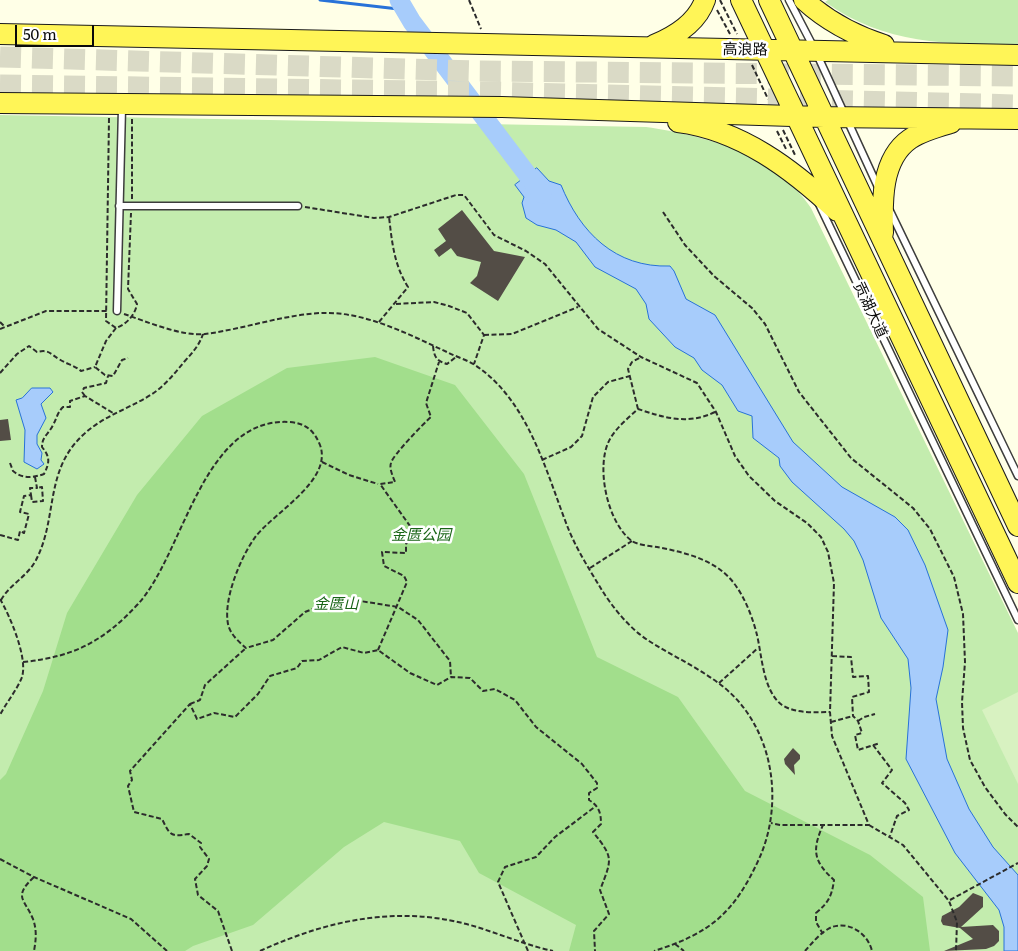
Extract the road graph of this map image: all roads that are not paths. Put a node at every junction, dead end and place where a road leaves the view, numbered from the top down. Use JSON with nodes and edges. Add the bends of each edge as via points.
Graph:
{"nodes":[{"id":1,"x":741,"y":0,"type":"edge"},
{"id":2,"x":770,"y":0,"type":"edge"},
{"id":3,"x":789,"y":0,"type":"edge"},
{"id":4,"x":804,"y":0,"type":"edge"},
{"id":5,"x":711,"y":4,"type":"edge"},
{"id":6,"x":0,"y":34,"type":"edge"},
{"id":7,"x":649,"y":47,"type":"junction"},
{"id":8,"x":793,"y":50,"type":"junction"},
{"id":9,"x":815,"y":50,"type":"junction"},
{"id":10,"x":765,"y":51,"type":"junction"},
{"id":11,"x":928,"y":53,"type":"junction"},
{"id":12,"x":1018,"y":54,"type":"edge"},
{"id":13,"x":0,"y":103,"type":"edge"},
{"id":14,"x":115,"y":107,"type":"junction"},
{"id":15,"x":617,"y":110,"type":"junction"},
{"id":16,"x":798,"y":116,"type":"junction"},
{"id":17,"x":824,"y":117,"type":"junction"},
{"id":18,"x":847,"y":117,"type":"junction"},
{"id":19,"x":973,"y":118,"type":"junction"},
{"id":20,"x":1018,"y":119,"type":"edge"},
{"id":21,"x":810,"y":187,"type":"junction"},
{"id":22,"x":883,"y":198,"type":"junction"},
{"id":23,"x":119,"y":206,"type":"junction"},
{"id":24,"x":298,"y":206,"type":"road end"},
{"id":25,"x":843,"y":216,"type":"junction"},
{"id":26,"x":883,"y":240,"type":"junction"},
{"id":27,"x":116,"y":311,"type":"road end"},
{"id":28,"x":1018,"y":476,"type":"edge"},
{"id":29,"x":1018,"y":526,"type":"edge"},
{"id":30,"x":1018,"y":583,"type":"edge"},
{"id":31,"x":1018,"y":620,"type":"edge"}],
"edges":[{"from":1,"to":10,"type":"main road","name":"贡湖大道"},
{"from":2,"to":8,"type":"main road"},
{"from":3,"to":9,"type":"lane"},
{"from":4,"to":11,"type":"main road","via":[[838,27],[862,38]]},
{"from":5,"to":7,"type":"main road","via":[[670,38]]},
{"from":6,"to":7,"type":"main road","name":"高浪路","via":[[477,39]]},
{"from":7,"to":10,"type":"main road","name":"高浪路","via":[[739,44]]},
{"from":8,"to":9,"type":"main road","name":"高浪路"},
{"from":8,"to":10,"type":"main road","name":"高浪路"},
{"from":8,"to":17,"type":"main road"},
{"from":9,"to":11,"type":"main road","name":"高浪路"},
{"from":9,"to":18,"type":"lane"},
{"from":10,"to":16,"type":"main road","name":"贡湖大道"},
{"from":11,"to":12,"type":"main road","name":"高浪路"},
{"from":13,"to":14,"type":"main road"},
{"from":14,"to":15,"type":"main road"},
{"from":14,"to":23,"type":"lane"},
{"from":15,"to":16,"type":"main road","via":[[776,122]]},
{"from":15,"to":21,"type":"main road","via":[[699,125],[728,134],[784,165]]},
{"from":16,"to":17,"type":"main road"},
{"from":16,"to":25,"type":"main road","name":"贡湖大道"},
{"from":17,"to":18,"type":"main road"},
{"from":17,"to":26,"type":"main road"},
{"from":18,"to":19,"type":"main road"},
{"from":18,"to":22,"type":"lane"},
{"from":19,"to":20,"type":"main road"},
{"from":19,"to":22,"type":"main road","via":[[929,130],[910,139],[890,167]]},
{"from":21,"to":25,"type":"main road"},
{"from":21,"to":31,"type":"lane","name":"贡湖大道"},
{"from":22,"to":26,"type":"main road"},
{"from":22,"to":28,"type":"lane"},
{"from":23,"to":24,"type":"lane"},
{"from":23,"to":27,"type":"lane"},
{"from":25,"to":30,"type":"main road","name":"贡湖大道"},
{"from":26,"to":29,"type":"main road"}]}
